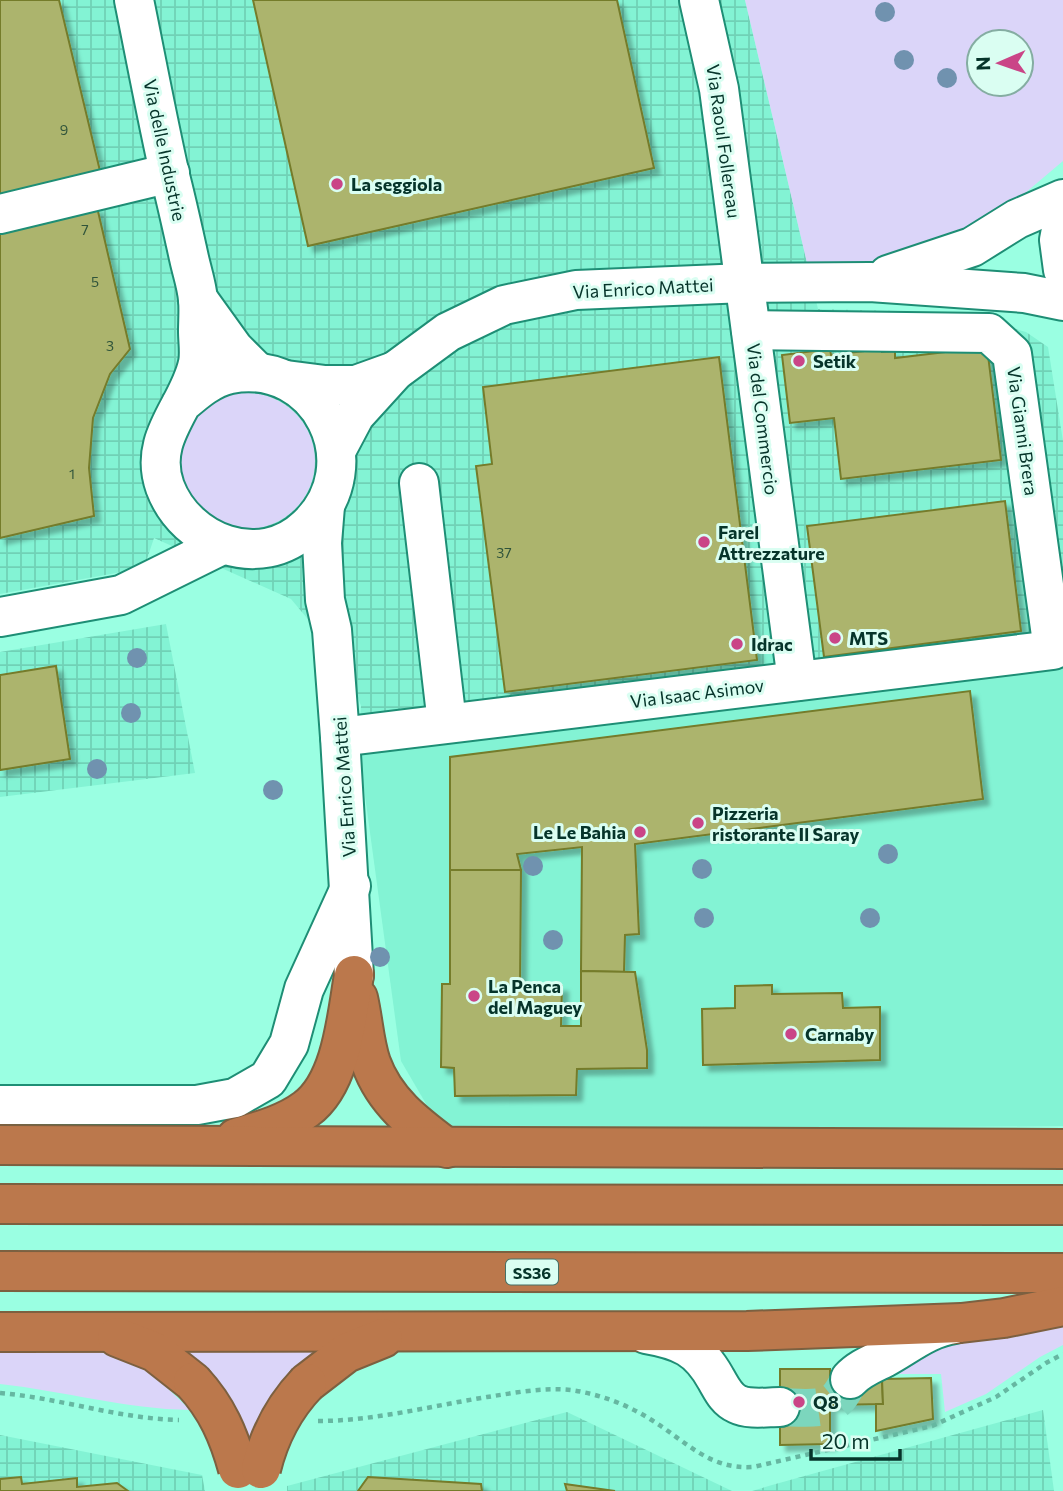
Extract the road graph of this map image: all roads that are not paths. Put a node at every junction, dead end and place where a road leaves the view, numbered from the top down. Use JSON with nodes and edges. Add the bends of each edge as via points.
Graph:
{"nodes":[{"id":1,"x":134,"y":0,"type":"edge"},
{"id":2,"x":699,"y":0,"type":"edge"},
{"id":3,"x":170,"y":173,"type":"junction"},
{"id":4,"x":1063,"y":199,"type":"edge"},
{"id":5,"x":0,"y":214,"type":"edge"},
{"id":6,"x":1063,"y":219,"type":"edge"},
{"id":7,"x":1063,"y":270,"type":"edge"},
{"id":8,"x":870,"y":282,"type":"junction"},
{"id":9,"x":745,"y":283,"type":"junction"},
{"id":10,"x":198,"y":299,"type":"junction"},
{"id":11,"x":1063,"y":301,"type":"edge"},
{"id":12,"x":751,"y":330,"type":"junction"},
{"id":13,"x":395,"y":371,"type":"junction"},
{"id":14,"x":272,"y":376,"type":"junction"},
{"id":15,"x":181,"y":404,"type":"junction"},
{"id":16,"x":337,"y":449,"type":"junction"},
{"id":17,"x":419,"y":482,"type":"dead end"},
{"id":18,"x":325,"y":506,"type":"junction"},
{"id":19,"x":176,"y":510,"type":"junction"},
{"id":20,"x":237,"y":547,"type":"junction"},
{"id":21,"x":147,"y":583,"type":"junction"},
{"id":22,"x":325,"y":600,"type":"junction"},
{"id":23,"x":0,"y":617,"type":"edge"},
{"id":24,"x":1053,"y":650,"type":"joint"},
{"id":25,"x":797,"y":681,"type":"junction"},
{"id":26,"x":447,"y":723,"type":"junction"},
{"id":27,"x":340,"y":737,"type":"junction"},
{"id":28,"x":351,"y":886,"type":"junction"},
{"id":29,"x":354,"y":975,"type":"junction"},
{"id":30,"x":0,"y":1105,"type":"edge"},
{"id":31,"x":0,"y":1145,"type":"edge"},
{"id":32,"x":208,"y":1147,"type":"junction"},
{"id":33,"x":447,"y":1148,"type":"junction"},
{"id":34,"x":1063,"y":1149,"type":"edge"},
{"id":35,"x":0,"y":1204,"type":"edge"},
{"id":36,"x":1063,"y":1205,"type":"edge"},
{"id":37,"x":0,"y":1272,"type":"edge"},
{"id":38,"x":1063,"y":1273,"type":"edge"},
{"id":39,"x":1063,"y":1306,"type":"edge"},
{"id":40,"x":961,"y":1323,"type":"junction"},
{"id":41,"x":0,"y":1332,"type":"edge"},
{"id":42,"x":84,"y":1332,"type":"junction"},
{"id":43,"x":419,"y":1332,"type":"junction"},
{"id":44,"x":624,"y":1332,"type":"junction"},
{"id":45,"x":850,"y":1379,"type":"tunnel mouth"},
{"id":46,"x":780,"y":1407,"type":"tunnel mouth"},
{"id":47,"x":250,"y":1480,"type":"edge"}],
"edges":[{"from":1,"to":3,"type":"street","name":"Via delle Industrie"},
{"from":2,"to":9,"type":"street","name":"Via Raoul Follereau","via":[[719,89]]},
{"from":3,"to":5,"type":"street"},
{"from":3,"to":10,"type":"street","name":"Via delle Industrie"},
{"from":4,"to":8,"type":"street","name":"Via Enrico Mattei","via":[[1017,219],[972,247]]},
{"from":6,"to":7,"type":"street","via":[[1059,240]]},
{"from":8,"to":9,"type":"street","name":"Via Enrico Mattei"},
{"from":8,"to":11,"type":"street","name":"Via Enrico Mattei","via":[[1024,293]]},
{"from":9,"to":12,"type":"street","name":"Via del Commercio"},
{"from":9,"to":13,"type":"street","name":"Via Enrico Mattei","via":[[576,289],[504,304],[448,332]]},
{"from":10,"to":14,"type":"street","name":"Via delle Industrie","via":[[234,349]]},
{"from":10,"to":15,"type":"street","name":"Via delle Industrie","via":[[198,363]]},
{"from":12,"to":24,"type":"street","name":"Via Gianni Brera","via":[[989,333],[1012,354]]},
{"from":12,"to":25,"type":"street","name":"Via del Commercio"},
{"from":13,"to":14,"type":"street","name":"Via Enrico Mattei","via":[[356,385]]},
{"from":13,"to":16,"type":"street","name":"Via Enrico Mattei","via":[[355,415]]},
{"from":14,"to":15,"type":"street","name":"Via delle Industrie","via":[[229,374],[203,385]]},
{"from":14,"to":16,"type":"street","name":"Via delle Industrie","via":[[310,396],[328,420]]},
{"from":15,"to":19,"type":"street","name":"Via delle Industrie","via":[[167,429],[161,456],[164,485]]},
{"from":16,"to":18,"type":"street","name":"Via delle Industrie","via":[[336,478]]},
{"from":17,"to":26,"type":"street"},
{"from":18,"to":20,"type":"street","name":"Via delle Industrie","via":[[306,528],[280,543]]},
{"from":18,"to":22,"type":"street","name":"Via Enrico Mattei"},
{"from":19,"to":20,"type":"street","name":"Via delle Industrie","via":[[196,531]]},
{"from":19,"to":21,"type":"street","via":[[164,559]]},
{"from":20,"to":21,"type":"street","via":[[188,560]]},
{"from":20,"to":22,"type":"street","name":"Via Enrico Mattei","via":[[286,562]]},
{"from":21,"to":23,"type":"street","via":[[121,595]]},
{"from":22,"to":27,"type":"street","name":"Via Enrico Mattei","via":[[332,630]]},
{"from":24,"to":25,"type":"street","name":"Via Isaac Asimov"},
{"from":25,"to":26,"type":"street","name":"Via Isaac Asimov"},
{"from":26,"to":27,"type":"street","name":"Via Isaac Asimov"},
{"from":27,"to":28,"type":"street","name":"Via Enrico Mattei"},
{"from":28,"to":29,"type":"street","name":"Via Enrico Mattei"},
{"from":28,"to":30,"type":"street","via":[[304,989],[289,1044],[268,1079],[235,1098],[197,1105]]},
{"from":29,"to":32,"type":"highway","via":[[342,1047],[329,1081],[307,1109],[274,1126]]},
{"from":29,"to":33,"type":"highway","via":[[371,1062],[385,1091],[405,1116]]},
{"from":31,"to":32,"type":"highway"},
{"from":32,"to":33,"type":"highway"},
{"from":33,"to":34,"type":"highway"},
{"from":35,"to":36,"type":"highway"},
{"from":37,"to":38,"type":"highway","number":"SS36"},
{"from":39,"to":40,"type":"highway"},
{"from":40,"to":44,"type":"highway"},
{"from":40,"to":45,"type":"street","via":[[923,1334]]},
{"from":41,"to":42,"type":"highway"},
{"from":42,"to":43,"type":"highway"},
{"from":42,"to":47,"type":"highway","bridge":true,"via":[[109,1335],[155,1352],[193,1382],[212,1404]]},
{"from":43,"to":44,"type":"highway"},
{"from":43,"to":47,"type":"highway","bridge":true,"via":[[358,1347],[324,1367],[289,1404]]},
{"from":44,"to":46,"type":"street","via":[[665,1337],[694,1350],[728,1398],[740,1406]]}]}
